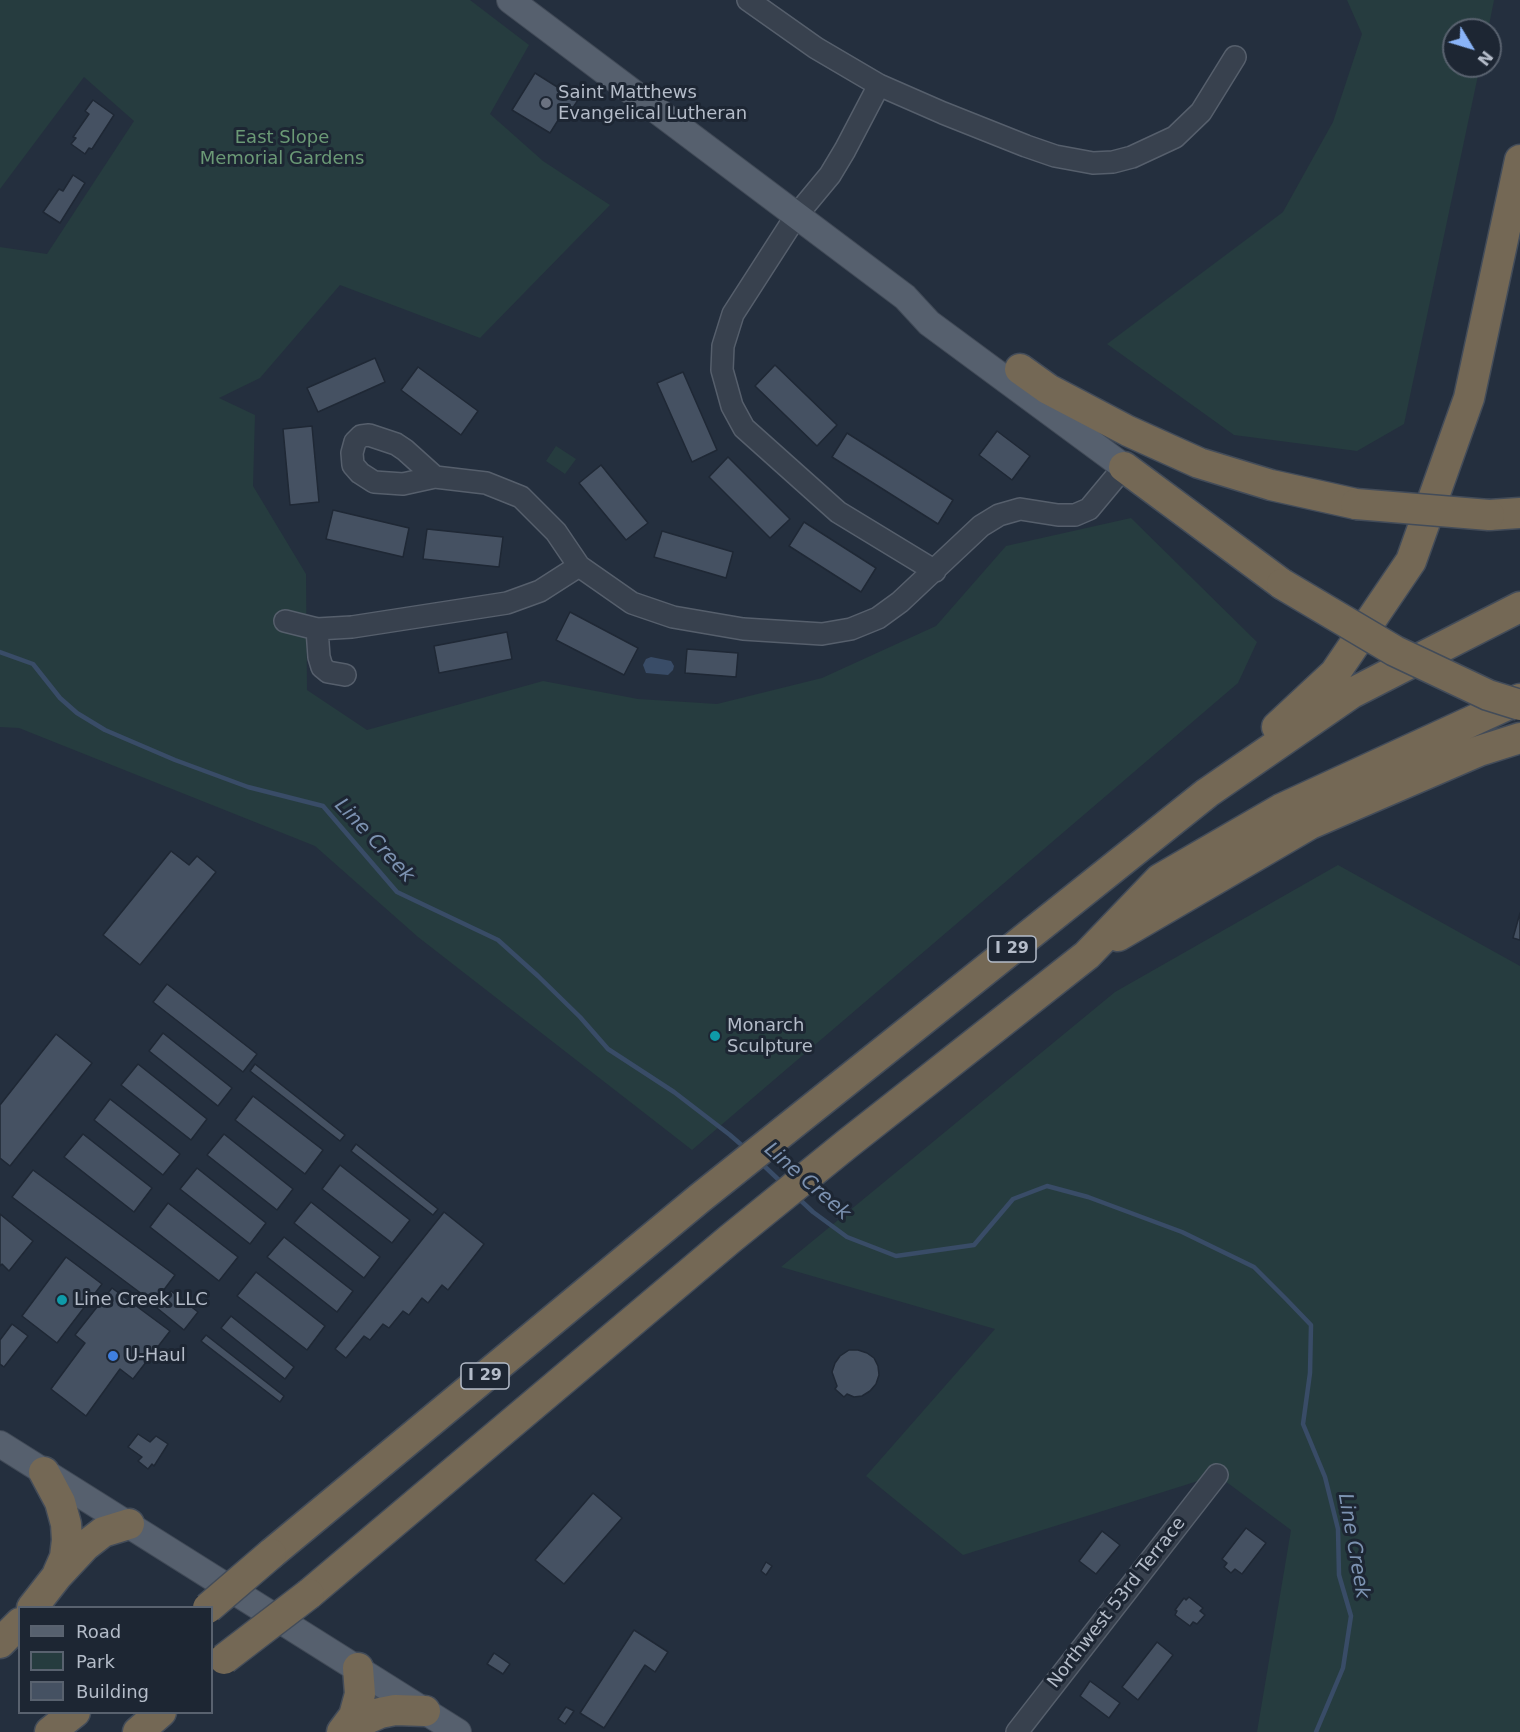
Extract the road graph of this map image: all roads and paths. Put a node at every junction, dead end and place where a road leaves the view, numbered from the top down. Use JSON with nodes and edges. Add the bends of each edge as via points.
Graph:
{"nodes":[{"id":1,"x":510,"y":0,"type":"edge"},
{"id":2,"x":748,"y":0,"type":"edge"},
{"id":3,"x":1235,"y":57,"type":"dead end"},
{"id":4,"x":879,"y":85,"type":"junction"},
{"id":5,"x":1520,"y":160,"type":"edge"},
{"id":6,"x":796,"y":216,"type":"junction"},
{"id":7,"x":905,"y":297,"type":"junction"},
{"id":8,"x":1020,"y":369,"type":"joint"},
{"id":9,"x":1124,"y":467,"type":"junction"},
{"id":10,"x":435,"y":477,"type":"dead end"},
{"id":11,"x":1520,"y":513,"type":"edge"},
{"id":12,"x":579,"y":566,"type":"junction"},
{"id":13,"x":935,"y":571,"type":"junction"},
{"id":14,"x":1520,"y":607,"type":"edge"},
{"id":15,"x":285,"y":621,"type":"dead end"},
{"id":16,"x":317,"y":629,"type":"junction"},
{"id":17,"x":345,"y":675,"type":"dead end"},
{"id":18,"x":1520,"y":699,"type":"edge"},
{"id":19,"x":1520,"y":705,"type":"edge"},
{"id":20,"x":1520,"y":738,"type":"edge"},
{"id":21,"x":1207,"y":793,"type":"junction"},
{"id":22,"x":1087,"y":955,"type":"junction"},
{"id":23,"x":0,"y":1444,"type":"edge"},
{"id":24,"x":44,"y":1472,"type":"junction"},
{"id":25,"x":1217,"y":1475,"type":"dead end"},
{"id":26,"x":129,"y":1524,"type":"junction"},
{"id":27,"x":57,"y":1576,"type":"junction"},
{"id":28,"x":34,"y":1606,"type":"edge"},
{"id":29,"x":210,"y":1606,"type":"edge"},
{"id":30,"x":18,"y":1625,"type":"edge"},
{"id":31,"x":0,"y":1643,"type":"edge"},
{"id":32,"x":218,"y":1664,"type":"edge"},
{"id":33,"x":357,"y":1668,"type":"junction"},
{"id":34,"x":425,"y":1711,"type":"junction"},
{"id":35,"x":74,"y":1714,"type":"edge"},
{"id":36,"x":160,"y":1714,"type":"edge"},
{"id":37,"x":344,"y":1730,"type":"edge"},
{"id":38,"x":50,"y":1732,"type":"edge"},
{"id":39,"x":138,"y":1732,"type":"edge"},
{"id":40,"x":458,"y":1732,"type":"edge"},
{"id":41,"x":1017,"y":1732,"type":"edge"}],
"edges":[{"from":1,"to":6,"type":"main road"},
{"from":2,"to":4,"type":"street","via":[[808,43]]},
{"from":3,"to":4,"type":"street","via":[[1213,96],[1187,126],[1155,148],[1113,162],[1093,163],[1055,156]]},
{"from":4,"to":6,"type":"street","via":[[830,175]]},
{"from":5,"to":21,"type":"highway","via":[[1469,398],[1411,561],[1335,673]]},
{"from":6,"to":7,"type":"main road"},
{"from":6,"to":13,"type":"street","via":[[733,314],[723,346],[722,370],[732,406],[744,428],[838,512]]},
{"from":7,"to":8,"type":"main road","via":[[939,311]]},
{"from":7,"to":9,"type":"main road","via":[[929,323]]},
{"from":8,"to":11,"type":"highway","bridge":true,"via":[[1048,389],[1128,431],[1199,463],[1271,485],[1356,504],[1488,515]]},
{"from":9,"to":13,"type":"street","via":[[1089,509],[1075,515],[1020,509],[999,515],[981,526]]},
{"from":9,"to":19,"type":"highway","bridge":true,"via":[[1282,584],[1395,651],[1488,695]]},
{"from":10,"to":12,"type":"street","via":[[486,483],[521,497],[556,532]]},
{"from":12,"to":13,"type":"street","via":[[632,603],[673,617],[743,629],[822,634],[851,629],[878,618]]},
{"from":12,"to":16,"type":"street","via":[[540,591],[507,603]]},
{"from":14,"to":21,"type":"highway","number":"I 29","via":[[1352,693]]},
{"from":15,"to":16,"type":"street"},
{"from":16,"to":17,"type":"street","via":[[322,667]]},
{"from":18,"to":22,"type":"highway","via":[[1281,809],[1160,879]]},
{"from":20,"to":22,"type":"highway","number":"I 29","via":[[1479,751],[1310,824]]},
{"from":21,"to":29,"type":"highway","number":"I 29","bridge":true,"via":[[700,1198]]},
{"from":22,"to":32,"type":"highway","number":"I 29","bridge":true,"via":[[730,1239],[309,1594]]},
{"from":23,"to":24,"type":"main road"},
{"from":24,"to":26,"type":"main road"},
{"from":24,"to":27,"type":"highway","via":[[60,1502],[66,1524],[67,1540]]},
{"from":25,"to":41,"type":"street","name":"Northwest 53rd Terrace"},
{"from":26,"to":27,"type":"highway","via":[[103,1532]]},
{"from":26,"to":33,"type":"main road"},
{"from":27,"to":28,"type":"highway"},
{"from":30,"to":31,"type":"highway"},
{"from":33,"to":34,"type":"main road"},
{"from":33,"to":37,"type":"highway","via":[[360,1694],[354,1716]]},
{"from":34,"to":37,"type":"highway","via":[[380,1713]]},
{"from":34,"to":40,"type":"main road"},
{"from":35,"to":38,"type":"highway"},
{"from":36,"to":39,"type":"highway"}]}
